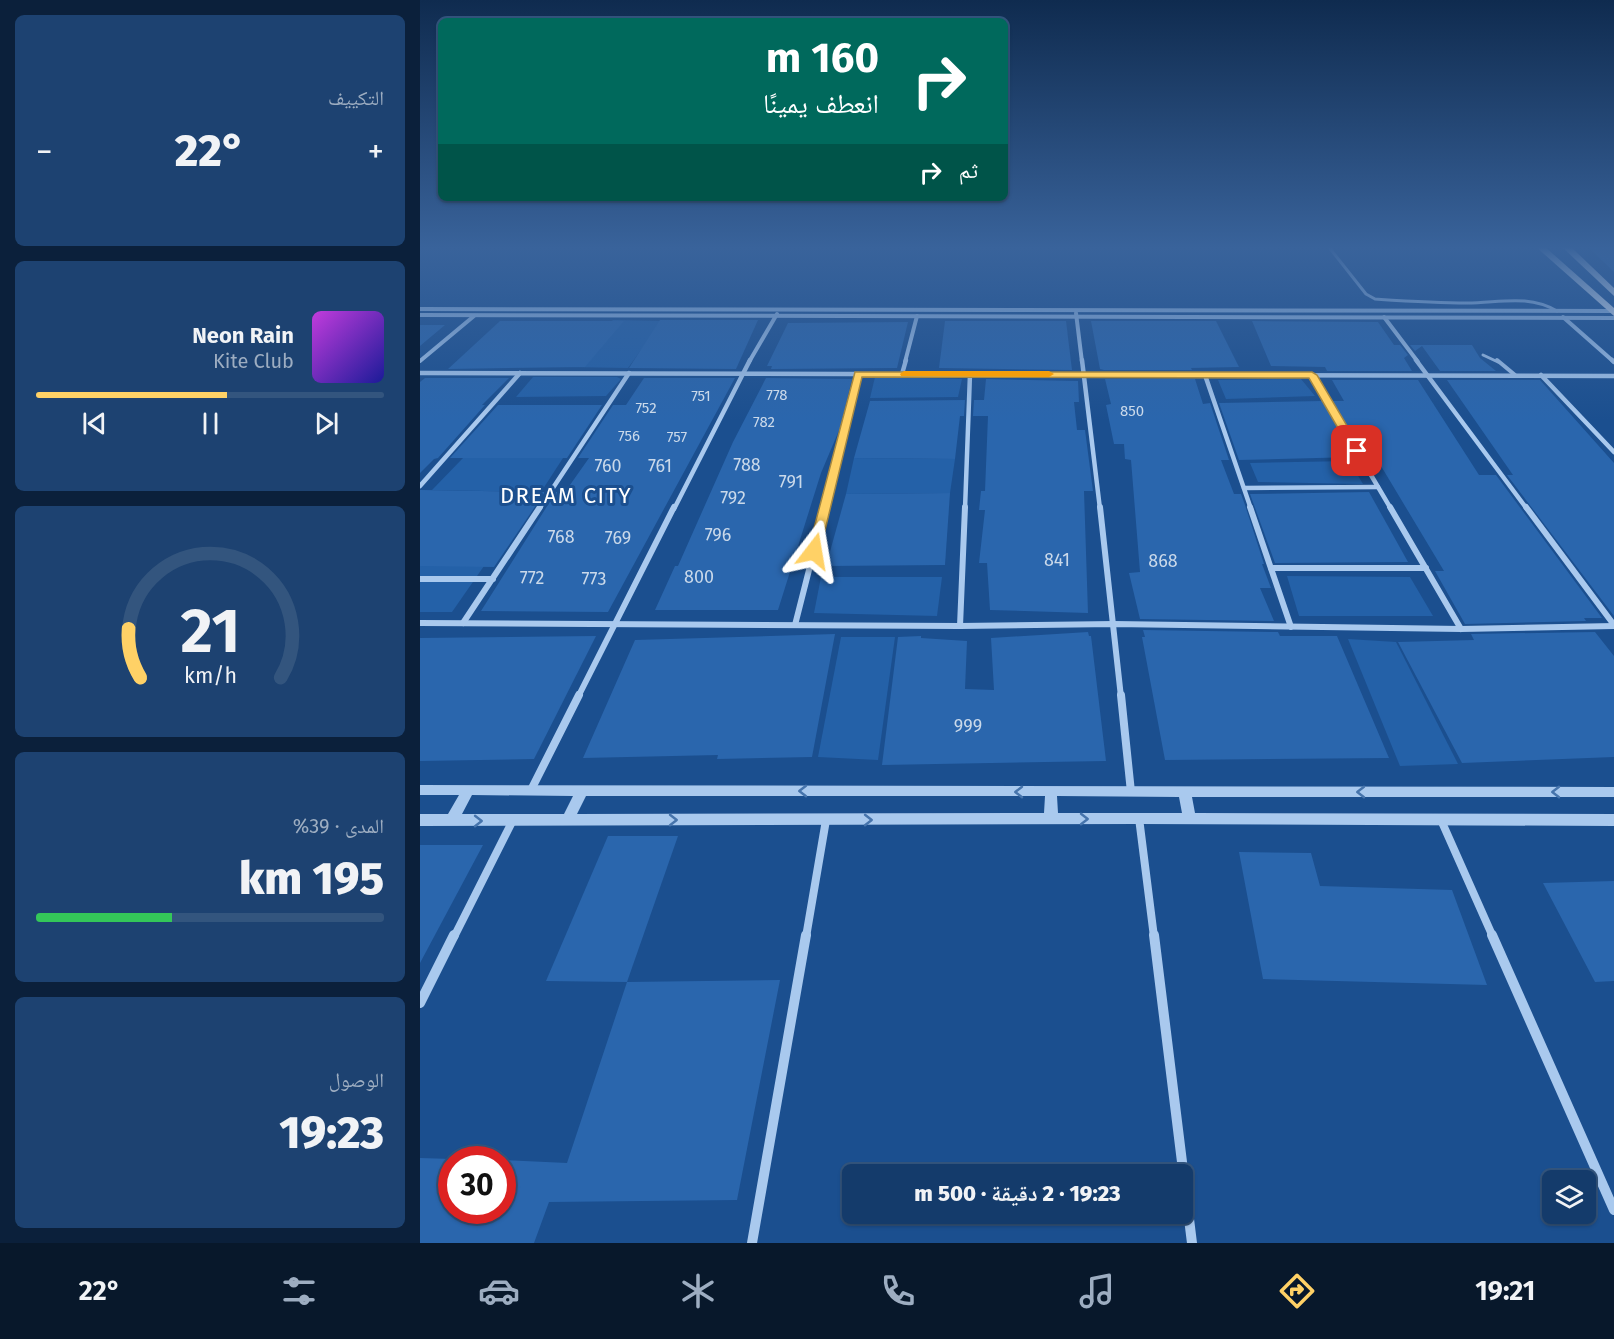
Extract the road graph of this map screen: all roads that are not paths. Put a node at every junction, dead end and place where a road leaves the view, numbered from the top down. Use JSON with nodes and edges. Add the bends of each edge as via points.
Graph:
{"nodes":[{"id":1,"x":1545,"y":304,"type":"edge"},
{"id":2,"x":420,"y":309,"type":"edge"},
{"id":3,"x":617,"y":310,"type":"junction"},
{"id":4,"x":1412,"y":312,"type":"junction"},
{"id":5,"x":1557,"y":312,"type":"junction"},
{"id":6,"x":778,"y":313,"type":"junction"},
{"id":7,"x":1076,"y":314,"type":"junction"},
{"id":8,"x":1613,"y":314,"type":"edge"},
{"id":9,"x":420,"y":315,"type":"edge"},
{"id":10,"x":474,"y":316,"type":"junction"},
{"id":11,"x":613,"y":316,"type":"junction"},
{"id":12,"x":917,"y":316,"type":"junction"},
{"id":13,"x":1384,"y":317,"type":"junction"},
{"id":14,"x":1416,"y":317,"type":"junction"},
{"id":15,"x":1563,"y":318,"type":"junction"},
{"id":16,"x":1483,"y":355,"type":"dead end"},
{"id":17,"x":420,"y":361,"type":"edge"},
{"id":18,"x":1614,"y":362,"type":"edge"},
{"id":19,"x":420,"y":373,"type":"edge"},
{"id":20,"x":520,"y":373,"type":"junction"},
{"id":21,"x":629,"y":374,"type":"junction"},
{"id":22,"x":742,"y":374,"type":"junction"},
{"id":23,"x":858,"y":374,"type":"junction"},
{"id":24,"x":902,"y":374,"type":"junction"},
{"id":25,"x":970,"y":374,"type":"junction"},
{"id":26,"x":1082,"y":374,"type":"junction"},
{"id":27,"x":1205,"y":375,"type":"junction"},
{"id":28,"x":1312,"y":375,"type":"junction"},
{"id":29,"x":1425,"y":375,"type":"junction"},
{"id":30,"x":1515,"y":375,"type":"junction"},
{"id":31,"x":1541,"y":375,"type":"junction"},
{"id":32,"x":1614,"y":376,"type":"edge"},
{"id":33,"x":1614,"y":452,"type":"edge"},
{"id":34,"x":420,"y":486,"type":"edge"},
{"id":35,"x":1378,"y":487,"type":"junction"},
{"id":36,"x":1244,"y":488,"type":"junction"},
{"id":37,"x":1271,"y":568,"type":"junction"},
{"id":38,"x":1426,"y":568,"type":"junction"},
{"id":39,"x":420,"y":579,"type":"edge"},
{"id":40,"x":493,"y":579,"type":"junction"},
{"id":41,"x":420,"y":623,"type":"edge"},
{"id":42,"x":463,"y":623,"type":"junction"},
{"id":43,"x":613,"y":624,"type":"junction"},
{"id":44,"x":1114,"y":624,"type":"junction"},
{"id":45,"x":795,"y":625,"type":"junction"},
{"id":46,"x":960,"y":626,"type":"junction"},
{"id":47,"x":1614,"y":626,"type":"edge"},
{"id":48,"x":1291,"y":627,"type":"junction"},
{"id":49,"x":1461,"y":629,"type":"junction"},
{"id":50,"x":420,"y":790,"type":"edge"},
{"id":51,"x":531,"y":790,"type":"junction"},
{"id":52,"x":582,"y":790,"type":"junction"},
{"id":53,"x":468,"y":791,"type":"junction"},
{"id":54,"x":1051,"y":792,"type":"junction"},
{"id":55,"x":1131,"y":792,"type":"junction"},
{"id":56,"x":1185,"y":792,"type":"junction"},
{"id":57,"x":1614,"y":792,"type":"edge"},
{"id":58,"x":1139,"y":818,"type":"junction"},
{"id":59,"x":1051,"y":819,"type":"junction"},
{"id":60,"x":1190,"y":819,"type":"junction"},
{"id":61,"x":1441,"y":819,"type":"junction"},
{"id":62,"x":420,"y":820,"type":"edge"},
{"id":63,"x":513,"y":820,"type":"junction"},
{"id":64,"x":568,"y":820,"type":"junction"},
{"id":65,"x":826,"y":820,"type":"junction"},
{"id":66,"x":1614,"y":820,"type":"edge"},
{"id":67,"x":451,"y":821,"type":"junction"},
{"id":68,"x":420,"y":1003,"type":"edge"},
{"id":69,"x":1614,"y":1210,"type":"edge"},
{"id":70,"x":752,"y":1243,"type":"edge"},
{"id":71,"x":1192,"y":1243,"type":"edge"}],
"edges":[{"from":1,"to":5,"type":"lane"},
{"from":2,"to":3,"type":"street"},
{"from":3,"to":6,"type":"street"},
{"from":3,"to":11,"type":"street"},
{"from":4,"to":5,"type":"street"},
{"from":4,"to":7,"type":"street"},
{"from":4,"to":14,"type":"street"},
{"from":5,"to":8,"type":"street"},
{"from":5,"to":15,"type":"street"},
{"from":6,"to":7,"type":"street"},
{"from":6,"to":11,"type":"street"},
{"from":6,"to":12,"type":"street"},
{"from":6,"to":22,"type":"street"},
{"from":7,"to":12,"type":"street"},
{"from":7,"to":13,"type":"street"},
{"from":7,"to":26,"type":"street"},
{"from":8,"to":15,"type":"street"},
{"from":9,"to":10,"type":"street"},
{"from":10,"to":11,"type":"street"},
{"from":10,"to":17,"type":"street"},
{"from":12,"to":24,"type":"street"},
{"from":13,"to":14,"type":"street"},
{"from":13,"to":29,"type":"street"},
{"from":14,"to":15,"type":"street"},
{"from":15,"to":18,"type":"street"},
{"from":16,"to":30,"type":"lane"},
{"from":19,"to":20,"type":"street"},
{"from":20,"to":21,"type":"street"},
{"from":20,"to":34,"type":"street"},
{"from":21,"to":22,"type":"street"},
{"from":21,"to":40,"type":"street"},
{"from":22,"to":23,"type":"street"},
{"from":22,"to":43,"type":"street"},
{"from":23,"to":24,"type":"street"},
{"from":23,"to":45,"type":"street"},
{"from":24,"to":25,"type":"street"},
{"from":25,"to":26,"type":"street"},
{"from":25,"to":46,"type":"street"},
{"from":26,"to":27,"type":"street"},
{"from":26,"to":44,"type":"street"},
{"from":27,"to":28,"type":"street"},
{"from":27,"to":36,"type":"street"},
{"from":28,"to":29,"type":"street"},
{"from":28,"to":35,"type":"street"},
{"from":29,"to":30,"type":"street"},
{"from":29,"to":47,"type":"street"},
{"from":30,"to":31,"type":"street"},
{"from":31,"to":32,"type":"street"},
{"from":31,"to":33,"type":"street"},
{"from":35,"to":36,"type":"street"},
{"from":35,"to":38,"type":"street"},
{"from":36,"to":37,"type":"street"},
{"from":37,"to":38,"type":"street"},
{"from":37,"to":48,"type":"street"},
{"from":38,"to":49,"type":"street"},
{"from":39,"to":40,"type":"street"},
{"from":40,"to":42,"type":"street"},
{"from":41,"to":42,"type":"street"},
{"from":42,"to":43,"type":"street"},
{"from":43,"to":45,"type":"street"},
{"from":43,"to":51,"type":"street"},
{"from":44,"to":46,"type":"street"},
{"from":44,"to":48,"type":"street"},
{"from":44,"to":55,"type":"street"},
{"from":45,"to":46,"type":"street"},
{"from":47,"to":49,"type":"street"},
{"from":48,"to":49,"type":"street"},
{"from":50,"to":53,"type":"street"},
{"from":51,"to":52,"type":"street"},
{"from":51,"to":53,"type":"street"},
{"from":54,"to":52,"type":"street","one_way":true},
{"from":52,"to":64,"type":"street"},
{"from":53,"to":67,"type":"street"},
{"from":54,"to":55,"type":"street"},
{"from":54,"to":59,"type":"street"},
{"from":55,"to":56,"type":"street"},
{"from":57,"to":56,"type":"street","one_way":true},
{"from":56,"to":60,"type":"street"},
{"from":59,"to":58,"type":"street","one_way":true},
{"from":58,"to":60,"type":"street"},
{"from":58,"to":71,"type":"street"},
{"from":65,"to":59,"type":"street","one_way":true},
{"from":60,"to":61,"type":"street"},
{"from":61,"to":66,"type":"street"},
{"from":61,"to":69,"type":"street"},
{"from":62,"to":67,"type":"street"},
{"from":63,"to":64,"type":"street"},
{"from":67,"to":63,"type":"street","one_way":true},
{"from":63,"to":68,"type":"street"},
{"from":64,"to":65,"type":"street","one_way":true},
{"from":65,"to":70,"type":"street"}]}
